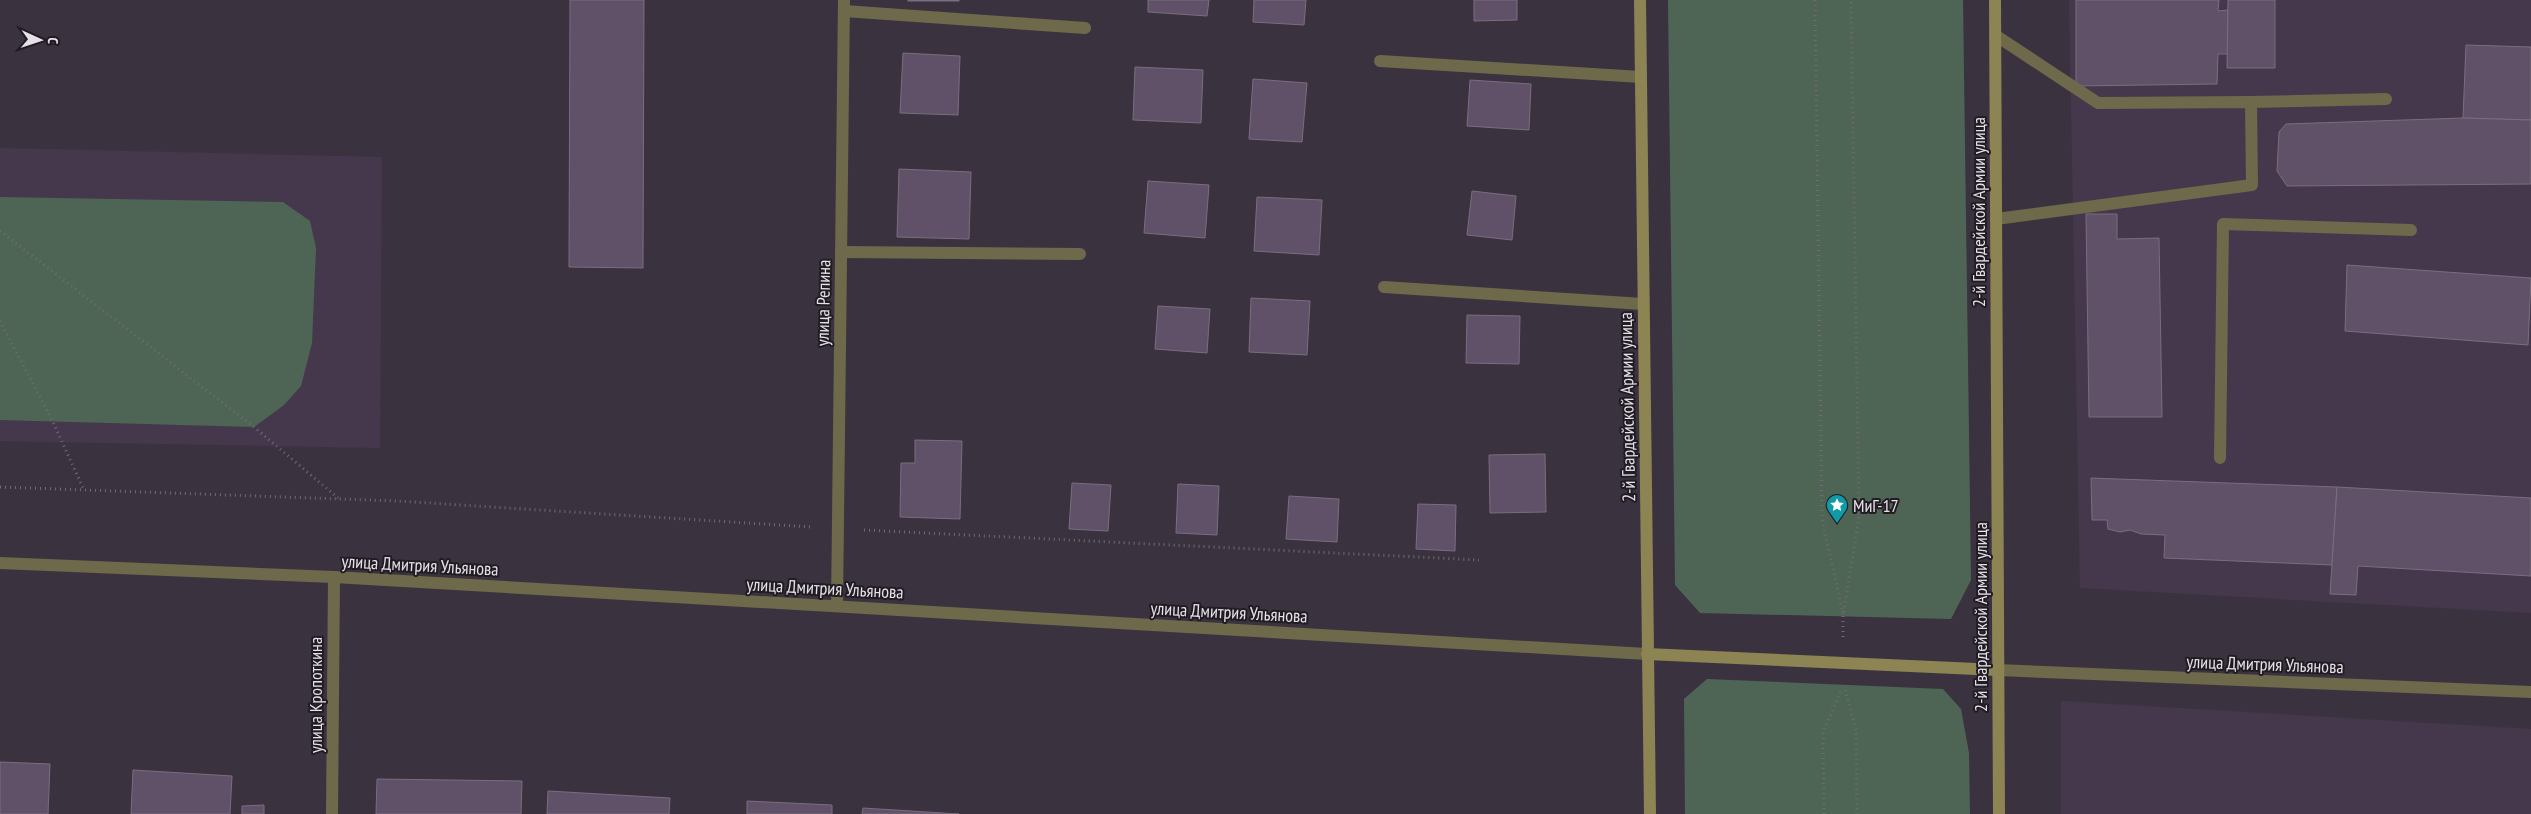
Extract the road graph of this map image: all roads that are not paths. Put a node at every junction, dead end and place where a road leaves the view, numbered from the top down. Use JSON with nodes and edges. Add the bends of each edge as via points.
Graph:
{"nodes":[{"id":1,"x":1640,"y":0,"type":"edge"},
{"id":2,"x":1995,"y":0,"type":"edge"},
{"id":3,"x":844,"y":5,"type":"edge"},
{"id":4,"x":1085,"y":28,"type":"dead end"},
{"id":5,"x":1995,"y":35,"type":"junction"},
{"id":6,"x":1380,"y":61,"type":"dead end"},
{"id":7,"x":1641,"y":77,"type":"junction"},
{"id":8,"x":2386,"y":99,"type":"dead end"},
{"id":9,"x":2252,"y":102,"type":"junction"},
{"id":10,"x":1996,"y":219,"type":"junction"},
{"id":11,"x":2412,"y":230,"type":"dead end"},
{"id":12,"x":841,"y":252,"type":"junction"},
{"id":13,"x":1080,"y":254,"type":"dead end"},
{"id":14,"x":1384,"y":286,"type":"dead end"},
{"id":15,"x":1643,"y":304,"type":"junction"},
{"id":16,"x":2220,"y":458,"type":"dead end"},
{"id":17,"x":0,"y":563,"type":"edge"},
{"id":18,"x":334,"y":577,"type":"junction"},
{"id":19,"x":837,"y":606,"type":"junction"},
{"id":20,"x":1647,"y":654,"type":"junction"},
{"id":21,"x":1998,"y":670,"type":"junction"},
{"id":22,"x":2531,"y":692,"type":"edge"},
{"id":23,"x":332,"y":814,"type":"edge"},
{"id":24,"x":1650,"y":814,"type":"edge"},
{"id":25,"x":1999,"y":814,"type":"edge"}],
"edges":[{"from":1,"to":7,"type":"main road","name":"2-й Гвардейской Армии улица"},
{"from":2,"to":5,"type":"main road","name":"2-й Гвардейской Армии улица"},
{"from":3,"to":4,"type":"street"},
{"from":3,"to":12,"type":"street","name":"улица Репина"},
{"from":5,"to":9,"type":"street","via":[[2098,103]]},
{"from":5,"to":10,"type":"main road","name":"2-й Гвардейской Армии улица"},
{"from":6,"to":7,"type":"street"},
{"from":7,"to":15,"type":"main road","name":"2-й Гвардейской Армии улица"},
{"from":8,"to":9,"type":"street"},
{"from":9,"to":10,"type":"street","via":[[2252,185]]},
{"from":10,"to":21,"type":"main road","name":"2-й Гвардейской Армии улица"},
{"from":11,"to":16,"type":"street","via":[[2223,224]]},
{"from":12,"to":13,"type":"street"},
{"from":12,"to":19,"type":"street","name":"улица Репина"},
{"from":14,"to":15,"type":"street"},
{"from":15,"to":20,"type":"main road","name":"2-й Гвардейской Армии улица"},
{"from":17,"to":18,"type":"street","name":"улица Дмитрия Ульянова"},
{"from":18,"to":19,"type":"street","name":"улица Дмитрия Ульянова"},
{"from":18,"to":23,"type":"street","name":"улица Кропоткина"},
{"from":19,"to":20,"type":"street","name":"улица Дмитрия Ульянова"},
{"from":20,"to":21,"type":"main road"},
{"from":20,"to":24,"type":"main road","name":"2-й Гвардейской Армии улица"},
{"from":21,"to":22,"type":"street","name":"улица Дмитрия Ульянова"},
{"from":21,"to":25,"type":"main road","name":"2-й Гвардейской Армии улица"}]}
